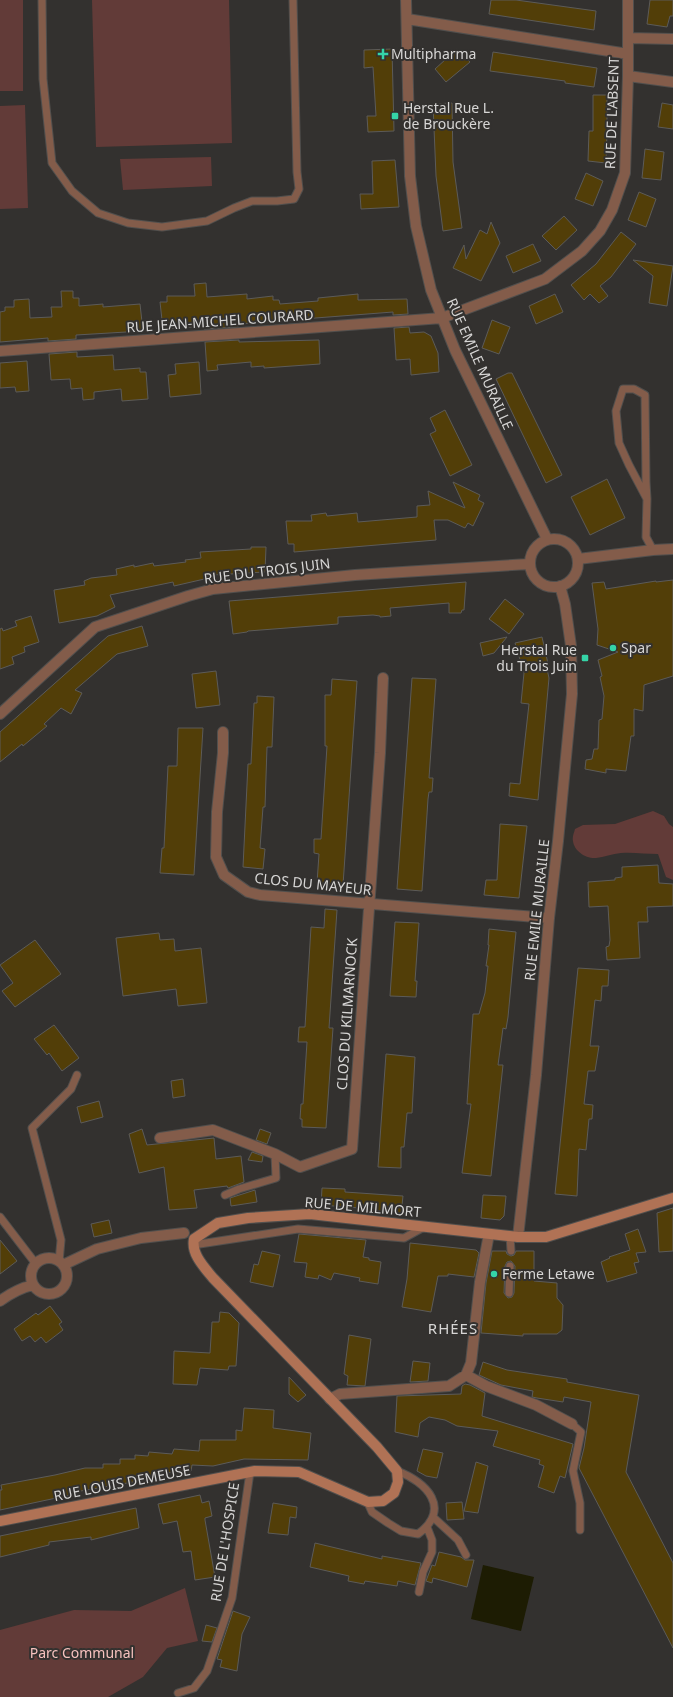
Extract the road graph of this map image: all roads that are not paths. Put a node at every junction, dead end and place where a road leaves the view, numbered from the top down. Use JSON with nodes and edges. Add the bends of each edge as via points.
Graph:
{"nodes":[{"id":1,"x":42,"y":0,"type":"edge"},
{"id":2,"x":293,"y":0,"type":"edge"},
{"id":3,"x":406,"y":0,"type":"edge"},
{"id":4,"x":628,"y":0,"type":"edge"},
{"id":5,"x":406,"y":19,"type":"junction"},
{"id":6,"x":628,"y":38,"type":"junction"},
{"id":7,"x":673,"y":39,"type":"edge"},
{"id":8,"x":628,"y":54,"type":"junction"},
{"id":9,"x":628,"y":76,"type":"junction"},
{"id":10,"x":673,"y":82,"type":"edge"},
{"id":11,"x":442,"y":318,"type":"junction"},
{"id":12,"x":0,"y":352,"type":"edge"},
{"id":13,"x":648,"y":499,"type":"junction"},
{"id":14,"x":547,"y":539,"type":"junction"},
{"id":15,"x":673,"y":549,"type":"edge"},
{"id":16,"x":653,"y":550,"type":"junction"},
{"id":17,"x":578,"y":559,"type":"junction"},
{"id":18,"x":529,"y":564,"type":"junction"},
{"id":19,"x":560,"y":586,"type":"junction"},
{"id":20,"x":383,"y":678,"type":"dead end"},
{"id":21,"x":0,"y":714,"type":"edge"},
{"id":22,"x":223,"y":732,"type":"dead end"},
{"id":23,"x":368,"y":903,"type":"junction"},
{"id":24,"x":549,"y":918,"type":"junction"},
{"id":25,"x":77,"y":1075,"type":"dead end"},
{"id":26,"x":160,"y":1138,"type":"dead end"},
{"id":27,"x":274,"y":1154,"type":"junction"},
{"id":28,"x":225,"y":1195,"type":"dead end"},
{"id":29,"x":673,"y":1198,"type":"edge"},
{"id":30,"x":0,"y":1217,"type":"edge"},
{"id":31,"x":425,"y":1226,"type":"junction"},
{"id":32,"x":184,"y":1233,"type":"dead end"},
{"id":33,"x":489,"y":1234,"type":"junction"},
{"id":34,"x":514,"y":1236,"type":"junction"},
{"id":35,"x":193,"y":1245,"type":"junction"},
{"id":36,"x":510,"y":1251,"type":"dead end"},
{"id":37,"x":61,"y":1263,"type":"junction"},
{"id":38,"x":36,"y":1264,"type":"junction"},
{"id":39,"x":510,"y":1266,"type":"dead end"},
{"id":40,"x":33,"y":1285,"type":"junction"},
{"id":41,"x":509,"y":1293,"type":"dead end"},
{"id":42,"x":0,"y":1301,"type":"edge"},
{"id":43,"x":466,"y":1374,"type":"junction"},
{"id":44,"x":330,"y":1399,"type":"junction"},
{"id":45,"x":572,"y":1424,"type":"joint"},
{"id":46,"x":397,"y":1471,"type":"junction"},
{"id":47,"x":250,"y":1472,"type":"junction"},
{"id":48,"x":367,"y":1501,"type":"junction"},
{"id":49,"x":433,"y":1517,"type":"junction"},
{"id":50,"x":0,"y":1521,"type":"edge"},
{"id":51,"x":427,"y":1527,"type":"junction"},
{"id":52,"x":580,"y":1530,"type":"dead end"},
{"id":53,"x":466,"y":1555,"type":"dead end"},
{"id":54,"x":419,"y":1592,"type":"dead end"},
{"id":55,"x":178,"y":1692,"type":"dead end"}],
"edges":[{"from":1,"to":2,"type":"lane","via":[[43,79],[52,163],[72,191],[98,213],[128,223],[162,227],[207,221],[252,201],[294,199],[299,189]]},
{"from":3,"to":5,"type":"street","name":"RUE EMILE MURAILLE"},
{"from":4,"to":6,"type":"street","name":"RUE DE L'ABSENT"},
{"from":5,"to":8,"type":"street"},
{"from":5,"to":11,"type":"street","name":"RUE EMILE MURAILLE","via":[[410,176],[416,226],[431,290]]},
{"from":6,"to":7,"type":"street"},
{"from":6,"to":8,"type":"street","name":"RUE DE L'ABSENT"},
{"from":8,"to":9,"type":"street","name":"RUE DE L'ABSENT"},
{"from":9,"to":10,"type":"street"},
{"from":9,"to":11,"type":"street","name":"RUE DE L'ABSENT","via":[[625,173],[612,210],[600,231],[582,251],[545,279]]},
{"from":11,"to":12,"type":"street","name":"RUE JEAN-MICHEL COURARD"},
{"from":11,"to":14,"type":"street","name":"RUE EMILE MURAILLE"},
{"from":13,"to":13,"type":"lane","via":[[645,395],[634,388],[623,389],[616,412],[619,443]]},
{"from":13,"to":16,"type":"lane","via":[[646,537]]},
{"from":14,"to":17,"type":"street","via":[[555,538],[570,544]]},
{"from":14,"to":18,"type":"street","via":[[534,548]]},
{"from":15,"to":16,"type":"street"},
{"from":16,"to":17,"type":"street"},
{"from":17,"to":19,"type":"street","via":[[573,578]]},
{"from":18,"to":19,"type":"street","via":[[536,580],[543,585]]},
{"from":18,"to":21,"type":"street","name":"RUE DU TROIS JUIN","via":[[355,575],[213,589],[188,596],[95,627]]},
{"from":19,"to":24,"type":"street","name":"RUE EMILE MURAILLE","via":[[571,646],[572,694]]},
{"from":20,"to":23,"type":"street","name":"CLOS DU KILMARNOCK"},
{"from":22,"to":23,"type":"street","name":"CLOS DU MAYEUR","via":[[216,857],[224,874],[248,892],[260,895]]},
{"from":23,"to":24,"type":"street","name":"CLOS DU MAYEUR"},
{"from":23,"to":27,"type":"street","name":"CLOS DU KILMARNOCK","via":[[352,1149],[300,1167]]},
{"from":24,"to":34,"type":"street","name":"RUE EMILE MURAILLE","via":[[536,1075]]},
{"from":25,"to":37,"type":"lane","via":[[71,1089],[32,1128],[61,1240]]},
{"from":26,"to":27,"type":"street","name":"CLOS DU KILMARNOCK","via":[[213,1130]]},
{"from":27,"to":28,"type":"lane","via":[[276,1178],[239,1188]]},
{"from":29,"to":34,"type":"street","name":"RUE DE MILMORT","via":[[546,1237]]},
{"from":30,"to":38,"type":"lane"},
{"from":31,"to":33,"type":"street","name":"RUE DE MILMORT"},
{"from":31,"to":35,"type":"lane","via":[[404,1238],[298,1229]]},
{"from":31,"to":35,"type":"street","name":"RUE DE MILMORT","via":[[310,1214],[276,1216],[218,1223],[194,1239]]},
{"from":32,"to":37,"type":"street","via":[[141,1238],[97,1249]]},
{"from":33,"to":34,"type":"street","name":"RUE DE MILMORT"},
{"from":33,"to":43,"type":"street","via":[[480,1282],[471,1363]]},
{"from":34,"to":36,"type":"lane"},
{"from":35,"to":44,"type":"street","via":[[197,1258],[213,1278]]},
{"from":37,"to":38,"type":"street","via":[[47,1258]]},
{"from":37,"to":40,"type":"street","via":[[67,1272],[67,1279],[60,1290],[49,1295],[42,1294]]},
{"from":38,"to":40,"type":"street","via":[[31,1274]]},
{"from":39,"to":41,"type":"lane"},
{"from":40,"to":42,"type":"street","via":[[12,1292]]},
{"from":43,"to":44,"type":"street","via":[[449,1386],[340,1394]]},
{"from":43,"to":45,"type":"street","via":[[486,1386],[536,1405]]},
{"from":44,"to":46,"type":"street"},
{"from":45,"to":52,"type":"lane","via":[[581,1432],[573,1471],[580,1503]]},
{"from":46,"to":48,"type":"street","via":[[398,1482],[394,1493],[383,1500]]},
{"from":46,"to":49,"type":"lane","via":[[410,1476],[433,1498]]},
{"from":47,"to":48,"type":"street","via":[[299,1472]]},
{"from":47,"to":50,"type":"street","name":"RUE LOUIS DEMEUSE"},
{"from":47,"to":55,"type":"lane","name":"RUE DE L'HOSPICE","via":[[232,1598],[207,1671],[194,1688]]},
{"from":48,"to":51,"type":"lane","via":[[372,1512],[401,1531],[418,1534]]},
{"from":49,"to":51,"type":"lane"},
{"from":49,"to":53,"type":"lane","via":[[458,1540]]},
{"from":51,"to":54,"type":"lane","via":[[432,1540],[432,1552],[423,1572]]}]}
